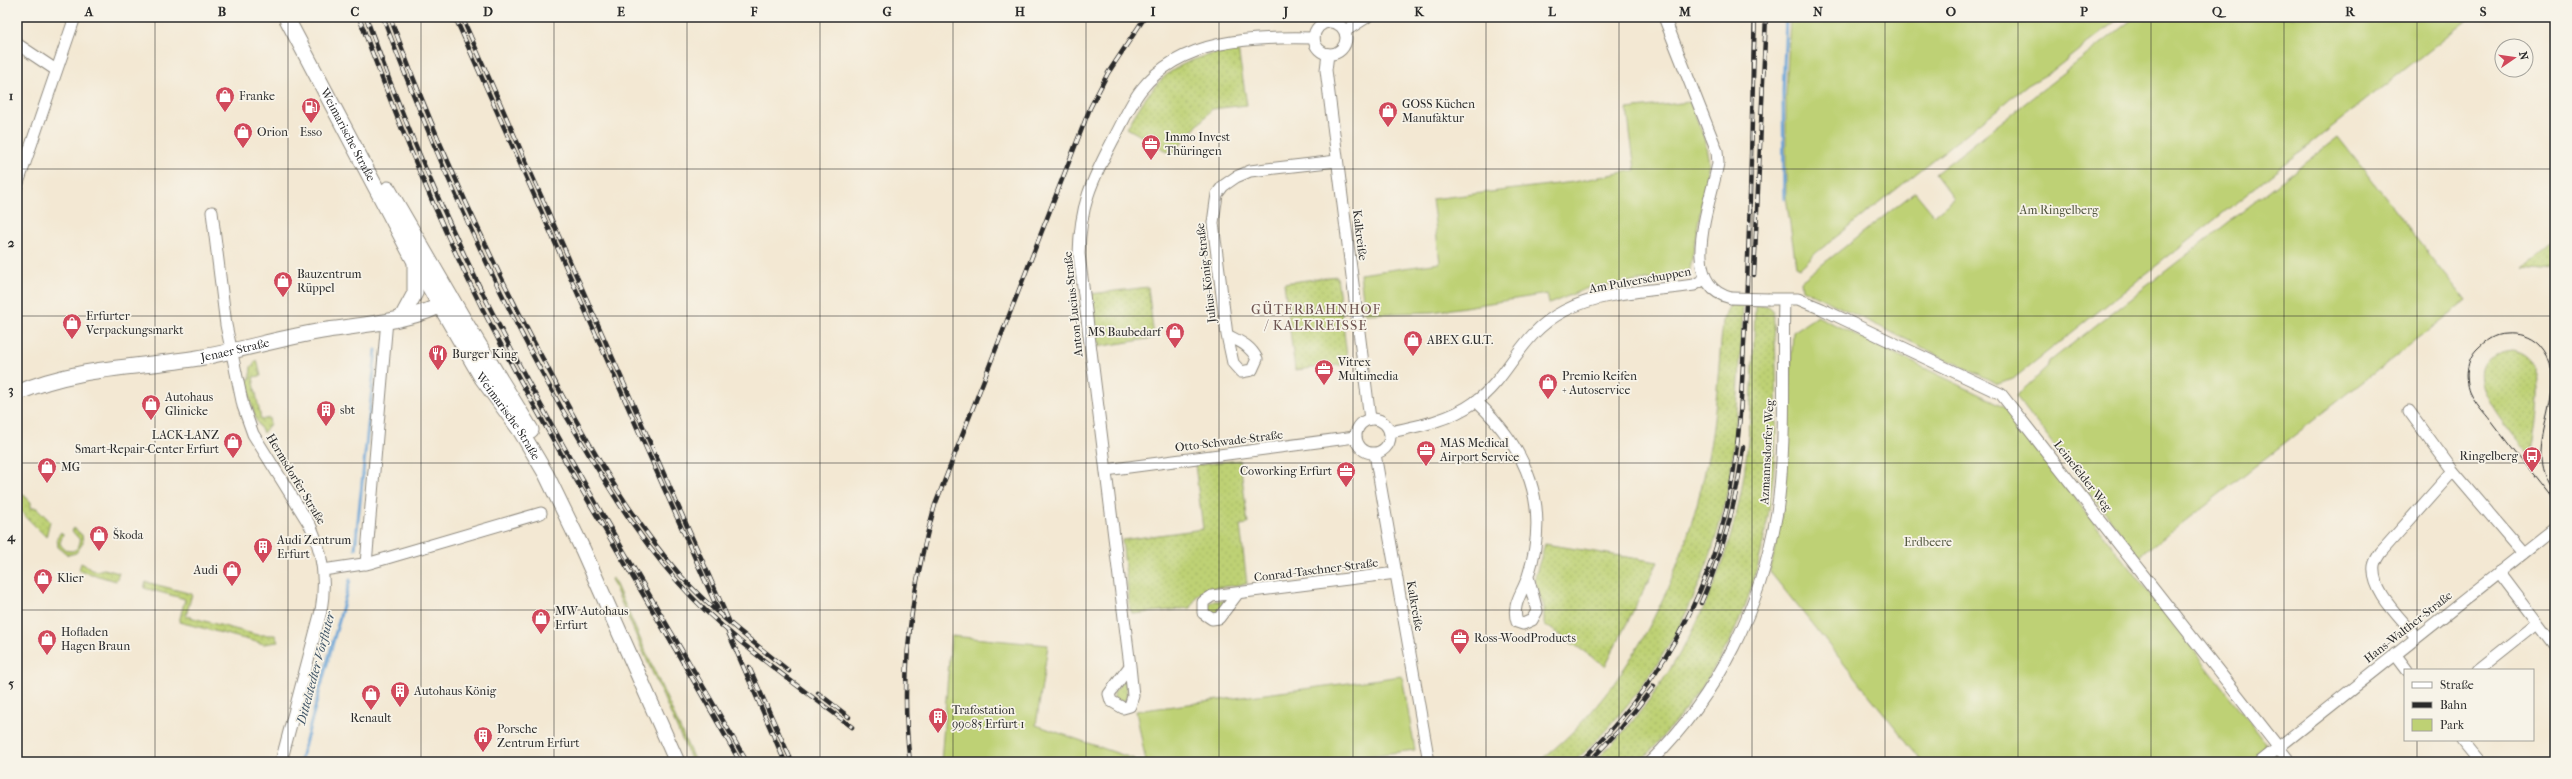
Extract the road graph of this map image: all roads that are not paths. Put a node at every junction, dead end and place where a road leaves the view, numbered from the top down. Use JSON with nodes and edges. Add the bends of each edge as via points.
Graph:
{"nodes":[{"id":1,"x":75,"y":17,"type":"edge"},
{"id":2,"x":286,"y":17,"type":"edge"},
{"id":3,"x":296,"y":17,"type":"edge"},
{"id":4,"x":1367,"y":17,"type":"edge"},
{"id":5,"x":1664,"y":17,"type":"edge"},
{"id":6,"x":1328,"y":19,"type":"edge"},
{"id":7,"x":1344,"y":31,"type":"junction"},
{"id":8,"x":1314,"y":38,"type":"junction"},
{"id":9,"x":17,"y":44,"type":"edge"},
{"id":10,"x":1328,"y":54,"type":"junction"},
{"id":11,"x":56,"y":70,"type":"junction"},
{"id":12,"x":1338,"y":161,"type":"junction"},
{"id":13,"x":17,"y":186,"type":"edge"},
{"id":14,"x":212,"y":212,"type":"dead end"},
{"id":15,"x":415,"y":262,"type":"junction"},
{"id":16,"x":1705,"y":279,"type":"junction"},
{"id":17,"x":1784,"y":300,"type":"junction"},
{"id":18,"x":446,"y":303,"type":"junction"},
{"id":19,"x":402,"y":317,"type":"junction"},
{"id":20,"x":387,"y":320,"type":"junction"},
{"id":21,"x":1227,"y":335,"type":"dead end"},
{"id":22,"x":230,"y":351,"type":"junction"},
{"id":23,"x":17,"y":393,"type":"edge"},
{"id":24,"x":1476,"y":401,"type":"junction"},
{"id":25,"x":2409,"y":411,"type":"dead end"},
{"id":26,"x":1370,"y":419,"type":"junction"},
{"id":27,"x":1390,"y":432,"type":"junction"},
{"id":28,"x":1355,"y":438,"type":"junction"},
{"id":29,"x":1375,"y":454,"type":"junction"},
{"id":30,"x":1106,"y":470,"type":"junction"},
{"id":31,"x":2453,"y":471,"type":"junction"},
{"id":32,"x":541,"y":513,"type":"dead end"},
{"id":33,"x":2555,"y":528,"type":"edge"},
{"id":34,"x":2523,"y":553,"type":"junction"},
{"id":35,"x":366,"y":564,"type":"junction"},
{"id":36,"x":324,"y":570,"type":"junction"},
{"id":37,"x":2499,"y":572,"type":"junction"},
{"id":38,"x":1396,"y":573,"type":"junction"},
{"id":39,"x":1528,"y":577,"type":"dead end"},
{"id":40,"x":1238,"y":593,"type":"dead end"},
{"id":41,"x":2537,"y":623,"type":"junction"},
{"id":42,"x":2416,"y":638,"type":"junction"},
{"id":43,"x":2555,"y":646,"type":"edge"},
{"id":44,"x":2394,"y":654,"type":"junction"},
{"id":45,"x":1130,"y":666,"type":"dead end"},
{"id":46,"x":2406,"y":669,"type":"edge"},
{"id":47,"x":2479,"y":669,"type":"edge"},
{"id":48,"x":2463,"y":741,"type":"edge"},
{"id":49,"x":2279,"y":748,"type":"junction"},
{"id":50,"x":281,"y":762,"type":"edge"},
{"id":51,"x":677,"y":762,"type":"edge"},
{"id":52,"x":686,"y":762,"type":"edge"},
{"id":53,"x":1430,"y":762,"type":"edge"},
{"id":54,"x":1650,"y":762,"type":"edge"},
{"id":55,"x":2260,"y":762,"type":"edge"},
{"id":56,"x":2290,"y":762,"type":"edge"},
{"id":57,"x":2480,"y":762,"type":"edge"}],
"edges":[{"from":1,"to":11,"type":"street"},
{"from":2,"to":15,"type":"main road","name":"Weimarische Straße"},
{"from":3,"to":18,"type":"main road","name":"Weimarische Straße"},
{"from":4,"to":7,"type":"street"},
{"from":5,"to":16,"type":"street","via":[[1717,151],[1718,163],[1703,234],[1700,263]]},
{"from":6,"to":7,"type":"street"},
{"from":6,"to":8,"type":"street","via":[[1316,29]]},
{"from":7,"to":10,"type":"street","via":[[1346,42],[1343,47],[1335,53]]},
{"from":8,"to":10,"type":"street","via":[[1317,47]]},
{"from":8,"to":30,"type":"street","name":"Anton-Lucius-Straße","via":[[1251,39],[1208,47],[1165,65],[1141,90],[1098,169],[1085,201],[1080,227],[1079,254]]},
{"from":9,"to":11,"type":"street"},
{"from":10,"to":12,"type":"street","name":"Kalkreiße","via":[[1326,70]]},
{"from":11,"to":13,"type":"street"},
{"from":12,"to":21,"type":"street","name":"Julius-König-Straße","via":[[1250,171],[1223,186],[1217,194],[1212,223]]},
{"from":12,"to":26,"type":"street","name":"Kalkreiße"},
{"from":14,"to":22,"type":"street","name":"Hermsdorfer Straße"},
{"from":15,"to":18,"type":"main road","name":"Weimarische Straße"},
{"from":15,"to":19,"type":"main road","via":[[415,293]]},
{"from":16,"to":17,"type":"street","name":"Leinefelder Weg","bridge":true,"via":[[1717,292],[1731,298]]},
{"from":16,"to":24,"type":"street","name":"Am Pulverschuppen","via":[[1694,285],[1589,301],[1564,311],[1541,326],[1523,344],[1493,384]]},
{"from":17,"to":49,"type":"street","name":"Leinefelder Weg","via":[[1798,299],[1822,309],[2001,394]]},
{"from":17,"to":54,"type":"street","name":"Azmannsdorfer Weg","via":[[1781,464],[1777,512],[1762,578],[1743,630],[1724,668],[1686,720]]},
{"from":18,"to":19,"type":"main road","name":"Jenaer Straße"},
{"from":18,"to":51,"type":"main road","name":"Weimarische Straße","via":[[482,378],[520,430],[546,474],[586,556]]},
{"from":18,"to":52,"type":"main road","name":"Weimarische Straße","via":[[556,474]]},
{"from":19,"to":20,"type":"main road","name":"Jenaer Straße"},
{"from":20,"to":22,"type":"main road","name":"Jenaer Straße"},
{"from":20,"to":35,"type":"street"},
{"from":22,"to":23,"type":"main road","name":"Jenaer Straße","via":[[198,358],[83,372],[43,382]]},
{"from":22,"to":36,"type":"street","name":"Hermsdorfer Straße","via":[[249,423],[311,527]]},
{"from":24,"to":27,"type":"street","name":"Am Pulverschuppen","via":[[1440,420]]},
{"from":24,"to":39,"type":"street","via":[[1497,420],[1515,445],[1531,478],[1537,521]]},
{"from":25,"to":31,"type":"street"},
{"from":26,"to":27,"type":"street","via":[[1384,423]]},
{"from":26,"to":28,"type":"street","via":[[1360,424]]},
{"from":27,"to":29,"type":"street","via":[[1389,444]]},
{"from":28,"to":29,"type":"street","via":[[1364,452]]},
{"from":28,"to":30,"type":"street","name":"Otto-Schwade-Straße"},
{"from":29,"to":38,"type":"street","name":"Kalkreiße"},
{"from":30,"to":45,"type":"street","name":"Anton-Lucius-Straße"},
{"from":31,"to":34,"type":"street"},
{"from":31,"to":42,"type":"street","via":[[2381,552],[2374,564],[2374,577],[2379,591]]},
{"from":32,"to":35,"type":"street"},
{"from":33,"to":34,"type":"street","name":"Hans-Walther-Straße"},
{"from":34,"to":37,"type":"street","name":"Hans-Walther-Straße"},
{"from":35,"to":36,"type":"street"},
{"from":36,"to":50,"type":"street","name":"Hermsdorfer Straße","via":[[321,611]]},
{"from":37,"to":41,"type":"street"},
{"from":37,"to":42,"type":"street","name":"Hans-Walther-Straße"},
{"from":38,"to":40,"type":"street","name":"Conrad-Taschner-Straße"},
{"from":38,"to":53,"type":"street","name":"Kalkreiße"},
{"from":41,"to":43,"type":"street"},
{"from":41,"to":47,"type":"street"},
{"from":42,"to":44,"type":"street","name":"Hans-Walther-Straße"},
{"from":44,"to":46,"type":"street"},
{"from":44,"to":49,"type":"street","name":"Hans-Walther-Straße"},
{"from":48,"to":57,"type":"street"},
{"from":49,"to":55,"type":"street","name":"Hans-Walther-Straße"},
{"from":49,"to":56,"type":"street","name":"Leinefelder Weg"}]}
